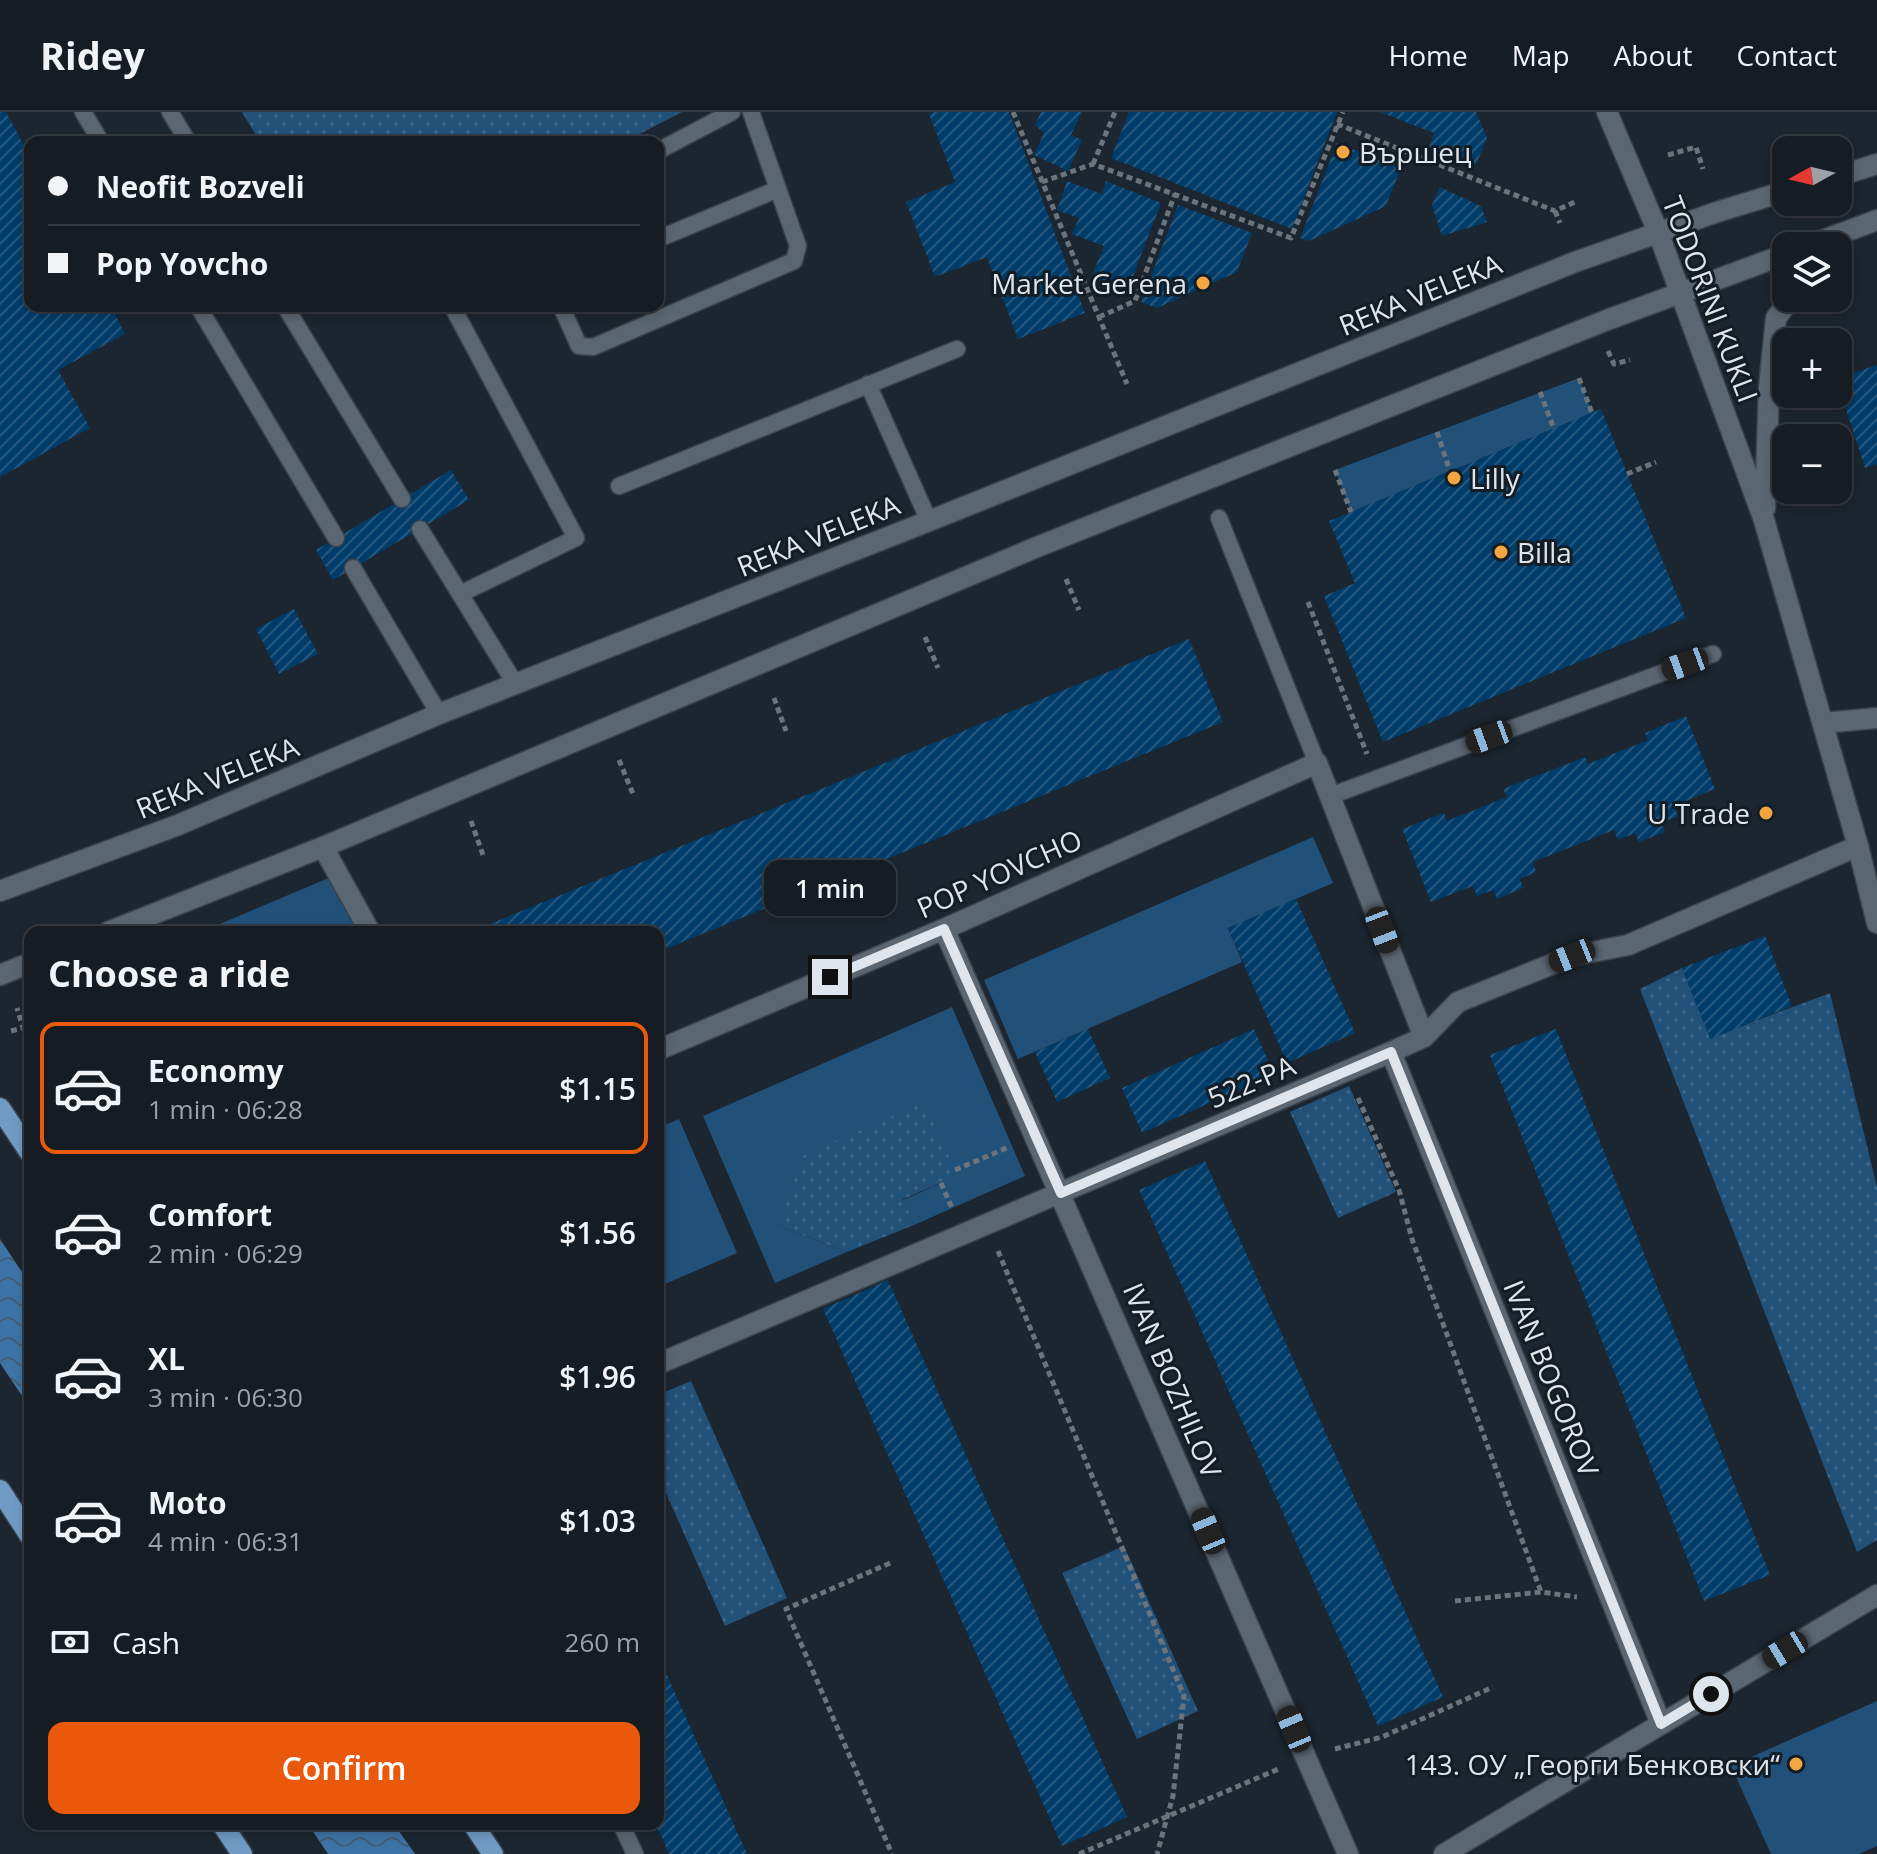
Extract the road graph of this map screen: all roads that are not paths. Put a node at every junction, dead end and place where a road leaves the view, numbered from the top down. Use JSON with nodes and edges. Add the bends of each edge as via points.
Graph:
{"nodes":[{"id":1,"x":83,"y":112,"type":"edge"},
{"id":2,"x":170,"y":112,"type":"edge"},
{"id":3,"x":732,"y":112,"type":"edge"},
{"id":4,"x":751,"y":112,"type":"edge"},
{"id":5,"x":1607,"y":112,"type":"edge"},
{"id":6,"x":97,"y":136,"type":"edge"},
{"id":7,"x":184,"y":136,"type":"edge"},
{"id":8,"x":664,"y":148,"type":"edge"},
{"id":9,"x":1877,"y":164,"type":"edge"},
{"id":10,"x":1852,"y":172,"type":"edge"},
{"id":11,"x":778,"y":189,"type":"junction"},
{"id":12,"x":1772,"y":195,"type":"edge"},
{"id":13,"x":1872,"y":221,"type":"edge"},
{"id":14,"x":1658,"y":232,"type":"junction"},
{"id":15,"x":1843,"y":232,"type":"edge"},
{"id":16,"x":664,"y":236,"type":"edge"},
{"id":17,"x":1852,"y":237,"type":"edge"},
{"id":18,"x":1772,"y":259,"type":"edge"},
{"id":19,"x":1680,"y":292,"type":"junction"},
{"id":20,"x":202,"y":312,"type":"edge"},
{"id":21,"x":289,"y":312,"type":"edge"},
{"id":22,"x":455,"y":312,"type":"edge"},
{"id":23,"x":564,"y":312,"type":"edge"},
{"id":24,"x":1780,"y":312,"type":"edge"},
{"id":25,"x":957,"y":349,"type":"dead end"},
{"id":26,"x":868,"y":384,"type":"junction"},
{"id":27,"x":619,"y":486,"type":"dead end"},
{"id":28,"x":402,"y":499,"type":"dead end"},
{"id":29,"x":1219,"y":518,"type":"dead end"},
{"id":30,"x":1764,"y":520,"type":"junction"},
{"id":31,"x":929,"y":521,"type":"junction"},
{"id":32,"x":420,"y":529,"type":"dead end"},
{"id":33,"x":336,"y":538,"type":"dead end"},
{"id":34,"x":353,"y":568,"type":"dead end"},
{"id":35,"x":460,"y":594,"type":"junction"},
{"id":36,"x":1713,"y":654,"type":"dead end"},
{"id":37,"x":516,"y":685,"type":"junction"},
{"id":38,"x":439,"y":714,"type":"junction"},
{"id":39,"x":1877,"y":718,"type":"edge"},
{"id":40,"x":1823,"y":723,"type":"junction"},
{"id":41,"x":1317,"y":763,"type":"junction"},
{"id":42,"x":1330,"y":796,"type":"junction"},
{"id":43,"x":1858,"y":846,"type":"junction"},
{"id":44,"x":323,"y":847,"type":"junction"},
{"id":45,"x":0,"y":891,"type":"edge"},
{"id":46,"x":1877,"y":923,"type":"edge"},
{"id":47,"x":123,"y":926,"type":"edge"},
{"id":48,"x":367,"y":926,"type":"edge"},
{"id":49,"x":944,"y":929,"type":"junction"},
{"id":50,"x":24,"y":965,"type":"edge"},
{"id":51,"x":0,"y":975,"type":"edge"},
{"id":52,"x":1424,"y":1037,"type":"junction"},
{"id":53,"x":664,"y":1047,"type":"edge"},
{"id":54,"x":1391,"y":1052,"type":"junction"},
{"id":55,"x":0,"y":1108,"type":"edge"},
{"id":56,"x":24,"y":1144,"type":"edge"},
{"id":57,"x":1061,"y":1193,"type":"junction"},
{"id":58,"x":664,"y":1361,"type":"edge"},
{"id":59,"x":0,"y":1490,"type":"edge"},
{"id":60,"x":24,"y":1527,"type":"edge"},
{"id":61,"x":1877,"y":1595,"type":"edge"},
{"id":62,"x":1661,"y":1724,"type":"junction"},
{"id":63,"x":226,"y":1830,"type":"edge"},
{"id":64,"x":477,"y":1830,"type":"edge"},
{"id":65,"x":624,"y":1830,"type":"edge"},
{"id":66,"x":242,"y":1854,"type":"edge"},
{"id":67,"x":493,"y":1854,"type":"edge"},
{"id":68,"x":635,"y":1854,"type":"edge"},
{"id":69,"x":1348,"y":1854,"type":"edge"},
{"id":70,"x":1444,"y":1854,"type":"edge"}],
"edges":[{"from":1,"to":6,"type":"lane"},
{"from":2,"to":7,"type":"lane"},
{"from":3,"to":8,"type":"lane"},
{"from":4,"to":11,"type":"lane"},
{"from":5,"to":14,"type":"street","name":"TODORINI KUKLI"},
{"from":9,"to":10,"type":"street"},
{"from":11,"to":16,"type":"lane"},
{"from":11,"to":23,"type":"lane","via":[[798,246],[794,261],[593,347],[579,346]]},
{"from":12,"to":14,"type":"street","name":"REKA VELEKA"},
{"from":13,"to":15,"type":"street"},
{"from":13,"to":17,"type":"street"},
{"from":14,"to":19,"type":"street","name":"TODORINI KUKLI"},
{"from":14,"to":31,"type":"street","name":"REKA VELEKA"},
{"from":18,"to":19,"type":"street"},
{"from":19,"to":30,"type":"street","name":"TODORINI KUKLI"},
{"from":19,"to":44,"type":"street","via":[[1037,547]]},
{"from":20,"to":33,"type":"lane"},
{"from":21,"to":28,"type":"lane"},
{"from":22,"to":35,"type":"lane","via":[[576,538]]},
{"from":24,"to":30,"type":"street","via":[[1769,387]]},
{"from":25,"to":26,"type":"lane"},
{"from":26,"to":27,"type":"lane"},
{"from":26,"to":31,"type":"lane"},
{"from":29,"to":41,"type":"lane"},
{"from":30,"to":40,"type":"street","name":"TODORINI KUKLI"},
{"from":31,"to":37,"type":"street","name":"REKA VELEKA"},
{"from":32,"to":35,"type":"lane"},
{"from":34,"to":38,"type":"lane"},
{"from":35,"to":37,"type":"lane"},
{"from":36,"to":42,"type":"lane"},
{"from":37,"to":38,"type":"street","name":"REKA VELEKA"},
{"from":38,"to":45,"type":"street","name":"REKA VELEKA","via":[[178,825]]},
{"from":39,"to":40,"type":"street"},
{"from":40,"to":43,"type":"street","name":"TODORINI KUKLI"},
{"from":41,"to":42,"type":"street"},
{"from":41,"to":49,"type":"street","name":"POP YOVCHO"},
{"from":42,"to":52,"type":"street"},
{"from":43,"to":46,"type":"street","name":"TODORINI KUKLI"},
{"from":43,"to":52,"type":"street","name":"522-РА","via":[[1628,945],[1572,956],[1458,1002]]},
{"from":44,"to":47,"type":"street"},
{"from":44,"to":48,"type":"street"},
{"from":49,"to":53,"type":"street","name":"POP YOVCHO"},
{"from":49,"to":57,"type":"street","name":"IVAN BOZHILOV"},
{"from":50,"to":51,"type":"street"},
{"from":52,"to":54,"type":"street","name":"522-РА"},
{"from":54,"to":57,"type":"street","name":"522-РА"},
{"from":54,"to":62,"type":"street","name":"IVAN BOGOROV"},
{"from":55,"to":56,"type":"main road"},
{"from":57,"to":58,"type":"street","name":"522-РА"},
{"from":57,"to":69,"type":"street","name":"IVAN BOZHILOV"},
{"from":59,"to":60,"type":"main road"},
{"from":61,"to":62,"type":"street"},
{"from":62,"to":70,"type":"street"},
{"from":63,"to":66,"type":"main road"},
{"from":64,"to":67,"type":"main road"},
{"from":65,"to":68,"type":"lane"}]}
